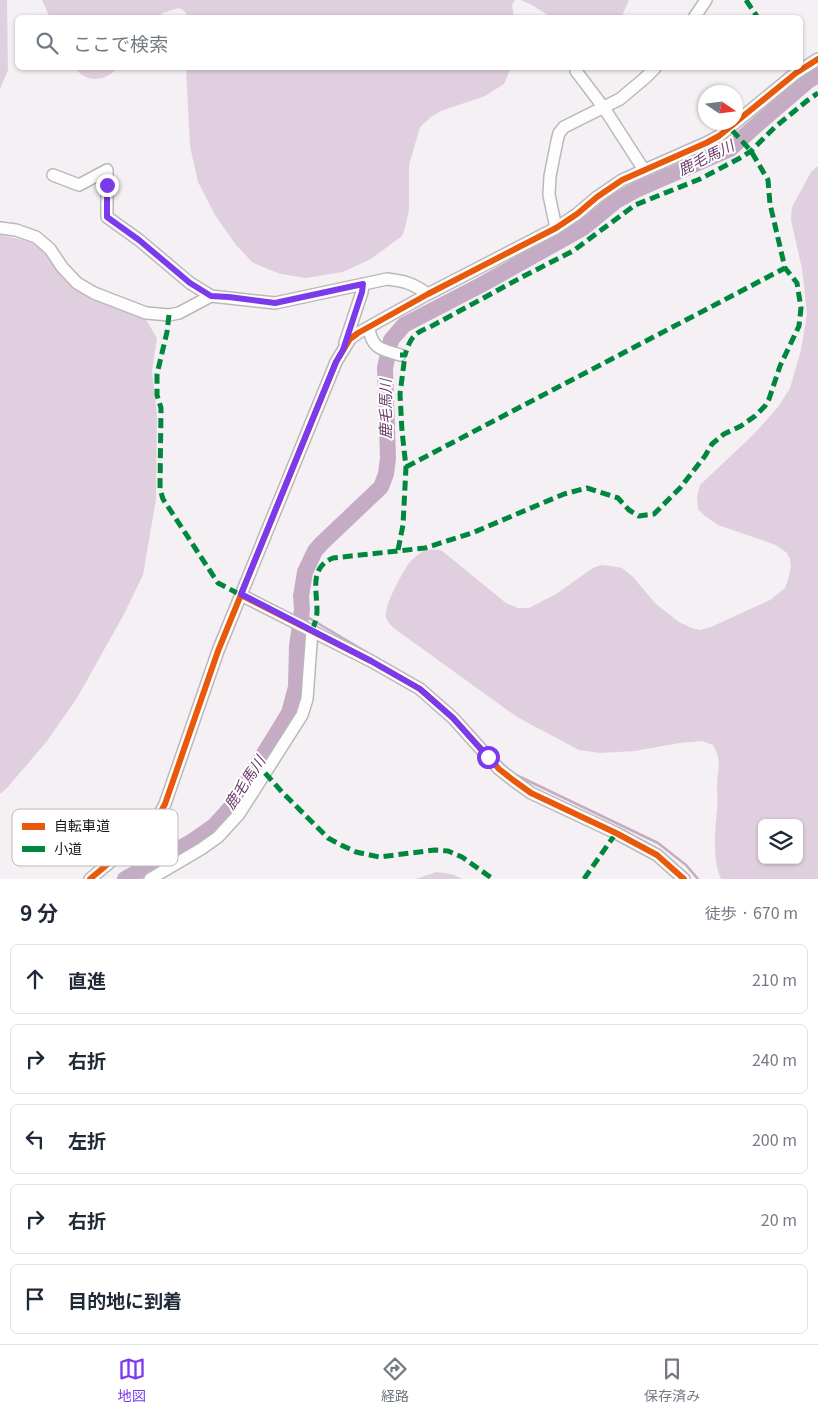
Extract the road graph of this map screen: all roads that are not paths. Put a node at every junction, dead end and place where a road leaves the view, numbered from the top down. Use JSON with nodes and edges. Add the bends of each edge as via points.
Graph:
{"nodes":[{"id":1,"x":706,"y":0,"type":"edge"},
{"id":2,"x":696,"y":15,"type":"edge"},
{"id":3,"x":818,"y":59,"type":"edge"},
{"id":4,"x":803,"y":69,"type":"edge"},
{"id":5,"x":653,"y":70,"type":"edge"},
{"id":6,"x":801,"y":70,"type":"edge"},
{"id":7,"x":576,"y":71,"type":"dead end"},
{"id":8,"x":604,"y":108,"type":"junction"},
{"id":9,"x":644,"y":170,"type":"junction"},
{"id":10,"x":53,"y":175,"type":"dead end"},
{"id":11,"x":0,"y":228,"type":"edge"},
{"id":12,"x":556,"y":228,"type":"junction"},
{"id":13,"x":363,"y":284,"type":"junction"},
{"id":14,"x":428,"y":294,"type":"junction"},
{"id":15,"x":211,"y":296,"type":"junction"},
{"id":16,"x":369,"y":328,"type":"junction"},
{"id":17,"x":343,"y":350,"type":"junction"},
{"id":18,"x":400,"y":355,"type":"dead end"},
{"id":19,"x":241,"y":594,"type":"junction"},
{"id":20,"x":310,"y":629,"type":"junction"},
{"id":21,"x":162,"y":809,"type":"edge"},
{"id":22,"x":178,"y":863,"type":"edge"},
{"id":23,"x":105,"y":866,"type":"edge"},
{"id":24,"x":172,"y":866,"type":"edge"},
{"id":25,"x":90,"y":879,"type":"edge"},
{"id":26,"x":150,"y":879,"type":"edge"},
{"id":27,"x":684,"y":879,"type":"edge"}],
"edges":[{"from":1,"to":2,"type":"street"},
{"from":3,"to":4,"type":"street"},
{"from":5,"to":8,"type":"street","via":[[620,99]]},
{"from":6,"to":9,"type":"street","via":[[719,136]]},
{"from":7,"to":8,"type":"street"},
{"from":8,"to":9,"type":"street"},
{"from":8,"to":12,"type":"street","via":[[564,127],[559,133],[549,195]]},
{"from":9,"to":12,"type":"street","via":[[622,180]]},
{"from":10,"to":15,"type":"street","via":[[79,185],[107,170],[107,217]]},
{"from":11,"to":15,"type":"street","via":[[36,237],[50,249],[76,283],[146,313],[179,313]]},
{"from":12,"to":14,"type":"street"},
{"from":13,"to":14,"type":"street","via":[[387,279],[402,280]]},
{"from":13,"to":15,"type":"street","via":[[275,303]]},
{"from":13,"to":17,"type":"street"},
{"from":14,"to":16,"type":"street"},
{"from":16,"to":17,"type":"street","via":[[350,339]]},
{"from":16,"to":18,"type":"street","via":[[374,345]]},
{"from":17,"to":19,"type":"street"},
{"from":19,"to":20,"type":"street"},
{"from":19,"to":21,"type":"street"},
{"from":20,"to":22,"type":"street","via":[[307,699],[302,715],[239,814],[218,837]]},
{"from":20,"to":27,"type":"street","via":[[420,689],[453,718],[499,769],[531,793],[657,855]]},
{"from":23,"to":25,"type":"street"},
{"from":24,"to":26,"type":"street"}]}
